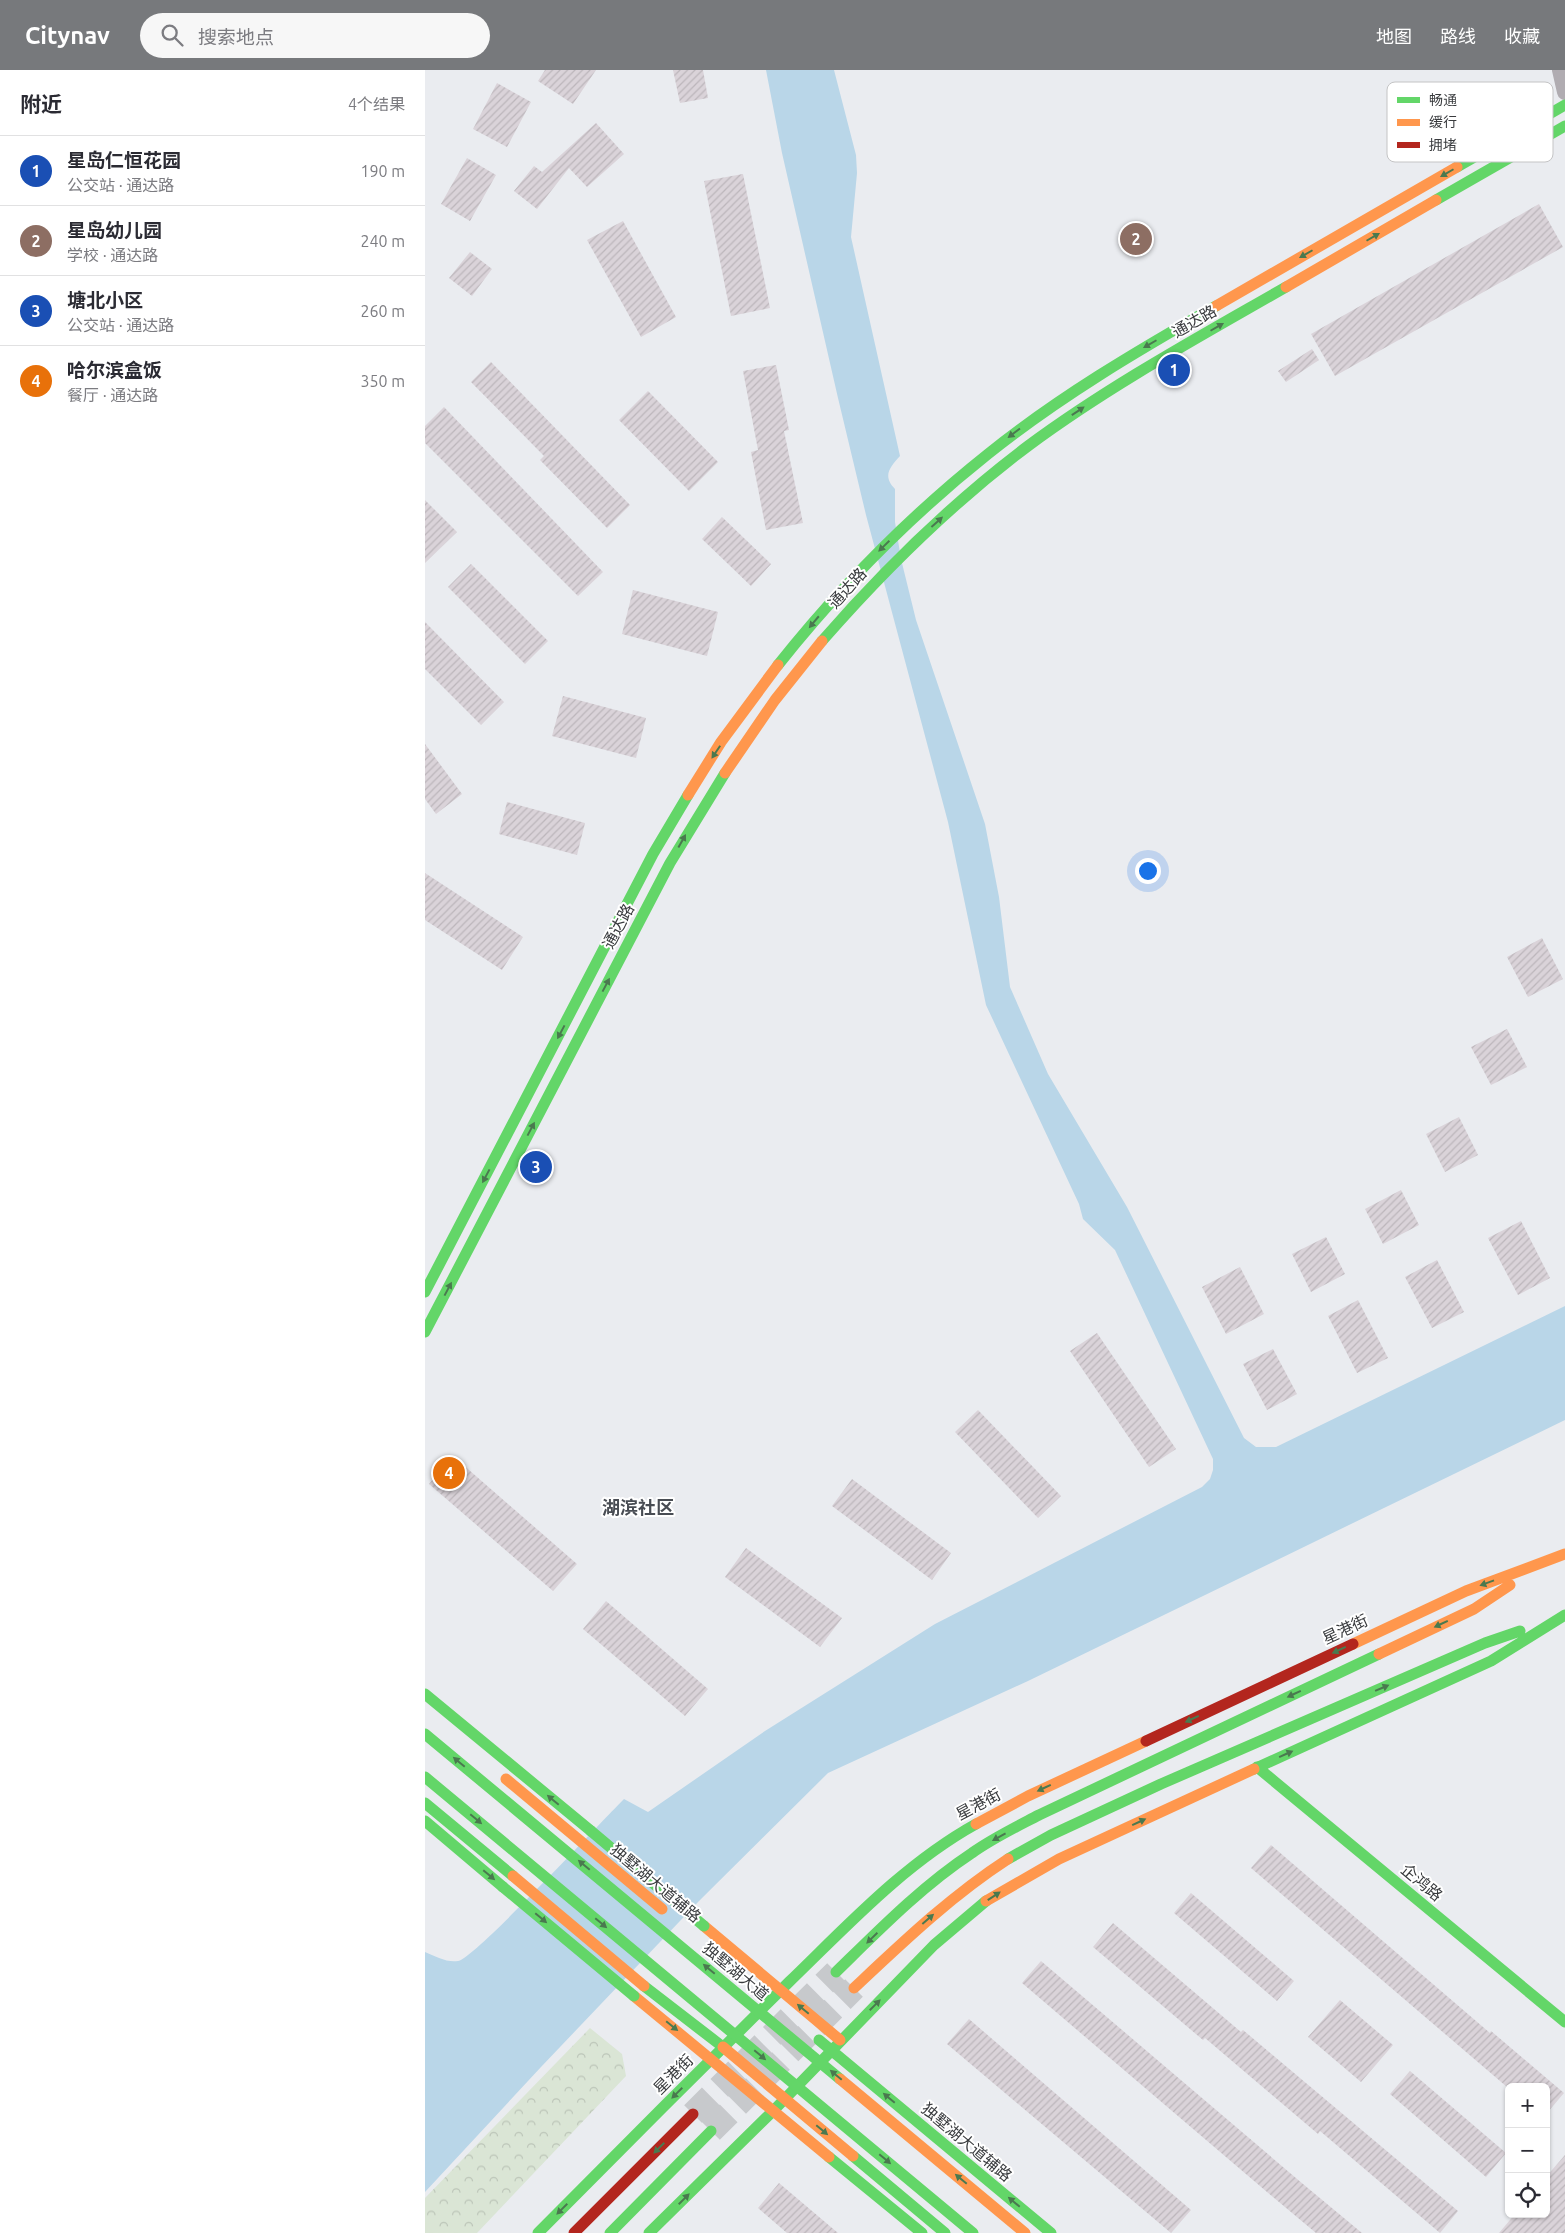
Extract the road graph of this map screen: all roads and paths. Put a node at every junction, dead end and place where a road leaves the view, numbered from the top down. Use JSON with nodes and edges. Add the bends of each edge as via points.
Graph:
{"nodes":[{"id":1,"x":1560,"y":70,"type":"edge"},
{"id":2,"x":1565,"y":92,"type":"edge"},
{"id":3,"x":1565,"y":105,"type":"edge"},
{"id":4,"x":1553,"y":112,"type":"edge"},
{"id":5,"x":1565,"y":126,"type":"edge"},
{"id":6,"x":1553,"y":133,"type":"edge"},
{"id":7,"x":1466,"y":162,"type":"edge"},
{"id":8,"x":1503,"y":162,"type":"edge"},
{"id":9,"x":425,"y":1292,"type":"edge"},
{"id":10,"x":425,"y":1332,"type":"edge"},
{"id":11,"x":1565,"y":1554,"type":"edge"},
{"id":12,"x":1543,"y":1563,"type":"junction"},
{"id":13,"x":1565,"y":1615,"type":"edge"},
{"id":14,"x":425,"y":1694,"type":"edge"},
{"id":15,"x":425,"y":1734,"type":"edge"},
{"id":16,"x":1257,"y":1767,"type":"junction"},
{"id":17,"x":501,"y":1774,"type":"dead end"},
{"id":18,"x":425,"y":1777,"type":"edge"},
{"id":19,"x":425,"y":1802,"type":"edge"},
{"id":20,"x":425,"y":1821,"type":"edge"},
{"id":21,"x":673,"y":1917,"type":"dead end"},
{"id":22,"x":836,"y":1972,"type":"tunnel mouth"},
{"id":23,"x":854,"y":1988,"type":"tunnel mouth"},
{"id":24,"x":781,"y":1990,"type":"junction"},
{"id":25,"x":1565,"y":2022,"type":"edge"},
{"id":26,"x":809,"y":2031,"type":"dead end"},
{"id":27,"x":840,"y":2040,"type":"junction"},
{"id":28,"x":723,"y":2047,"type":"junction"},
{"id":29,"x":831,"y":2049,"type":"junction"},
{"id":30,"x":711,"y":2058,"type":"junction"},
{"id":31,"x":784,"y":2099,"type":"junction"},
{"id":32,"x":773,"y":2110,"type":"junction"},
{"id":33,"x":693,"y":2114,"type":"tunnel mouth"},
{"id":34,"x":711,"y":2131,"type":"tunnel mouth"},
{"id":35,"x":920,"y":2231,"type":"edge"},
{"id":36,"x":538,"y":2233,"type":"edge"},
{"id":37,"x":574,"y":2233,"type":"edge"},
{"id":38,"x":610,"y":2233,"type":"edge"},
{"id":39,"x":649,"y":2233,"type":"edge"},
{"id":40,"x":945,"y":2233,"type":"edge"},
{"id":41,"x":973,"y":2233,"type":"edge"},
{"id":42,"x":1025,"y":2233,"type":"edge"},
{"id":43,"x":1051,"y":2233,"type":"edge"}],
"edges":[{"from":1,"to":2,"type":"street"},
{"from":3,"to":4,"type":"main road","name":"通达路","one_way":true},
{"from":6,"to":5,"type":"main road","name":"通达路","one_way":true},
{"from":7,"to":9,"type":"main road","name":"通达路","one_way":true,"via":[[1091,380],[987,454],[899,532],[835,597],[777,667],[713,754],[682,804]]},
{"from":10,"to":8,"type":"main road","name":"通达路","one_way":true,"via":[[698,813],[786,686],[880,575],[963,498],[1101,395]]},
{"from":11,"to":12,"type":"main road","name":"星港街"},
{"from":12,"to":22,"type":"main road","name":"星港街","one_way":true,"via":[[1474,1609],[1039,1815],[990,1842],[924,1889]]},
{"from":12,"to":24,"type":"main road","name":"星港街","one_way":true,"via":[[1466,1591],[979,1821],[904,1872]]},
{"from":16,"to":13,"type":"main road","one_way":true,"via":[[1491,1661]]},
{"from":23,"to":13,"type":"main road","one_way":true,"via":[[975,1880],[1051,1835],[1485,1643]]},
{"from":24,"to":14,"type":"main road","one_way":true,"bridge":true},
{"from":42,"to":15,"type":"main road","name":"独墅湖大道","one_way":true,"bridge":true},
{"from":16,"to":25,"type":"main road","name":"企鸿路"},
{"from":27,"to":16,"type":"main road","one_way":true,"via":[[934,1945],[989,1899],[1059,1859]]},
{"from":17,"to":21,"type":"main road","name":"独墅湖大道辅路"},
{"from":18,"to":41,"type":"main road","one_way":true,"bridge":true},
{"from":19,"to":28,"type":"main road","bridge":true,"via":[[644,1986]]},
{"from":20,"to":30,"type":"main road","one_way":true,"bridge":true},
{"from":27,"to":24,"type":"main road","one_way":true},
{"from":24,"to":28,"type":"main road","name":"星港街"},
{"from":26,"to":29,"type":"main road","name":"独墅湖大道辅路"},
{"from":27,"to":29,"type":"main road"},
{"from":28,"to":30,"type":"main road","name":"星港街"},
{"from":28,"to":31,"type":"main road"},
{"from":29,"to":31,"type":"main road"},
{"from":43,"to":29,"type":"main road","name":"独墅湖大道辅路","one_way":true},
{"from":30,"to":32,"type":"main road"},
{"from":30,"to":36,"type":"main road","name":"星港街","one_way":true},
{"from":31,"to":32,"type":"main road"},
{"from":31,"to":40,"type":"main road","one_way":true},
{"from":32,"to":35,"type":"main road"},
{"from":39,"to":32,"type":"main road","one_way":true},
{"from":33,"to":37,"type":"main road","one_way":true},
{"from":34,"to":38,"type":"main road"}]}
